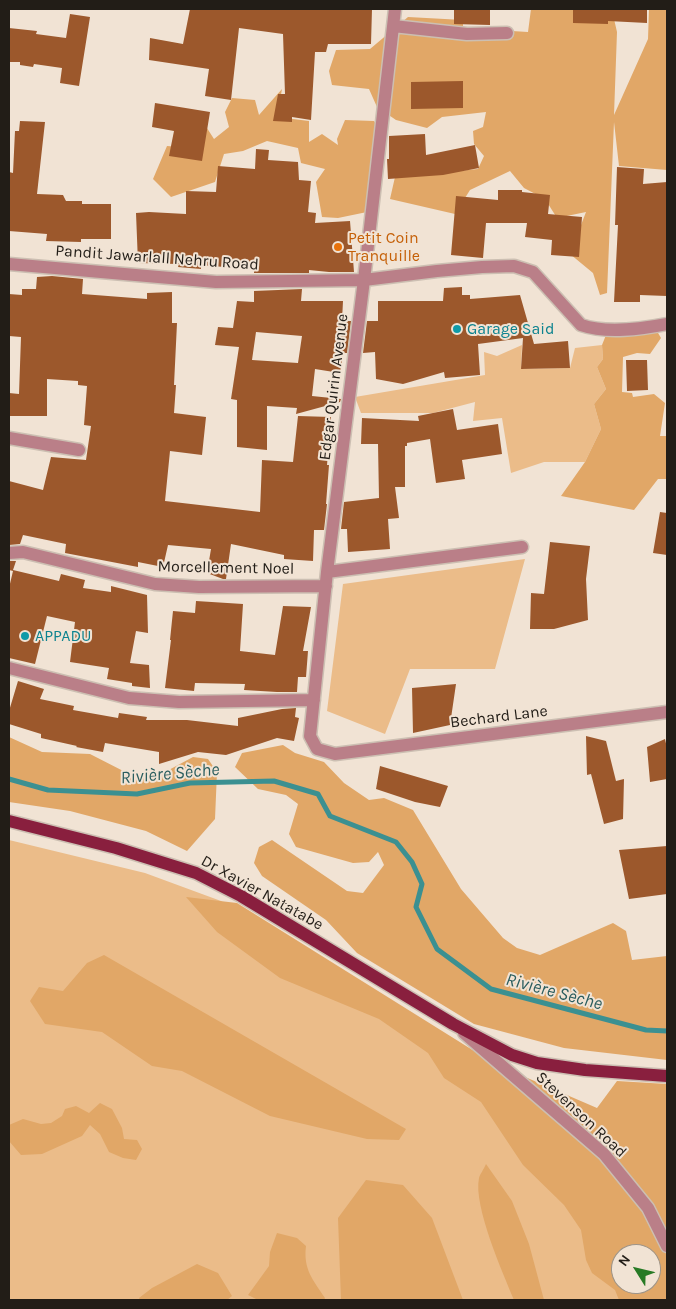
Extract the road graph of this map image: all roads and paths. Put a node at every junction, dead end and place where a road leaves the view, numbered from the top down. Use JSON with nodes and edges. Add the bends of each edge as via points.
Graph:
{"nodes":[{"id":1,"x":395,"y":9,"type":"edge"},
{"id":2,"x":393,"y":26,"type":"junction"},
{"id":3,"x":507,"y":33,"type":"dead end"},
{"id":4,"x":9,"y":264,"type":"edge"},
{"id":5,"x":364,"y":280,"type":"junction"},
{"id":6,"x":667,"y":324,"type":"edge"},
{"id":7,"x":9,"y":438,"type":"edge"},
{"id":8,"x":79,"y":450,"type":"dead end"},
{"id":9,"x":522,"y":547,"type":"dead end"},
{"id":10,"x":9,"y":553,"type":"edge"},
{"id":11,"x":328,"y":572,"type":"junction"},
{"id":12,"x":326,"y":586,"type":"junction"},
{"id":13,"x":9,"y":668,"type":"edge"},
{"id":14,"x":314,"y":700,"type":"junction"},
{"id":15,"x":667,"y":712,"type":"edge"},
{"id":16,"x":334,"y":754,"type":"joint"},
{"id":17,"x":9,"y":821,"type":"edge"},
{"id":18,"x":454,"y":1024,"type":"junction"},
{"id":19,"x":667,"y":1076,"type":"edge"},
{"id":20,"x":667,"y":1246,"type":"edge"}],
"edges":[{"from":1,"to":2,"type":"street","name":"Edgar Quirin Avenue"},
{"from":2,"to":3,"type":"street","via":[[467,34]]},
{"from":2,"to":5,"type":"street","name":"Edgar Quirin Avenue"},
{"from":4,"to":5,"type":"street","name":"Pandit Jawarlall Nehru Road","via":[[216,282]]},
{"from":5,"to":6,"type":"street","name":"Pandit Jawarlall Nehru Road","via":[[514,266],[533,272],[581,325],[615,330]]},
{"from":5,"to":11,"type":"street","name":"Edgar Quirin Avenue"},
{"from":7,"to":8,"type":"street"},
{"from":9,"to":11,"type":"street"},
{"from":10,"to":12,"type":"street","name":"Morcellement Noel","via":[[23,552],[155,584]]},
{"from":11,"to":12,"type":"street","name":"Edgar Quirin Avenue"},
{"from":12,"to":14,"type":"street","name":"Edgar Quirin Avenue"},
{"from":13,"to":14,"type":"street","via":[[129,698],[179,702]]},
{"from":14,"to":16,"type":"street","name":"Edgar Quirin Avenue","via":[[310,736],[317,749]]},
{"from":15,"to":16,"type":"street","name":"Bechard Lane"},
{"from":17,"to":18,"type":"main road","name":"Dr Xavier Natatabe","via":[[116,848],[196,873],[241,896]]},
{"from":18,"to":19,"type":"main road","name":"Dr Xavier Natatabe","via":[[512,1055],[538,1063]]},
{"from":18,"to":20,"type":"street","name":"Stevenson Road","via":[[604,1154],[648,1208]]}]}
